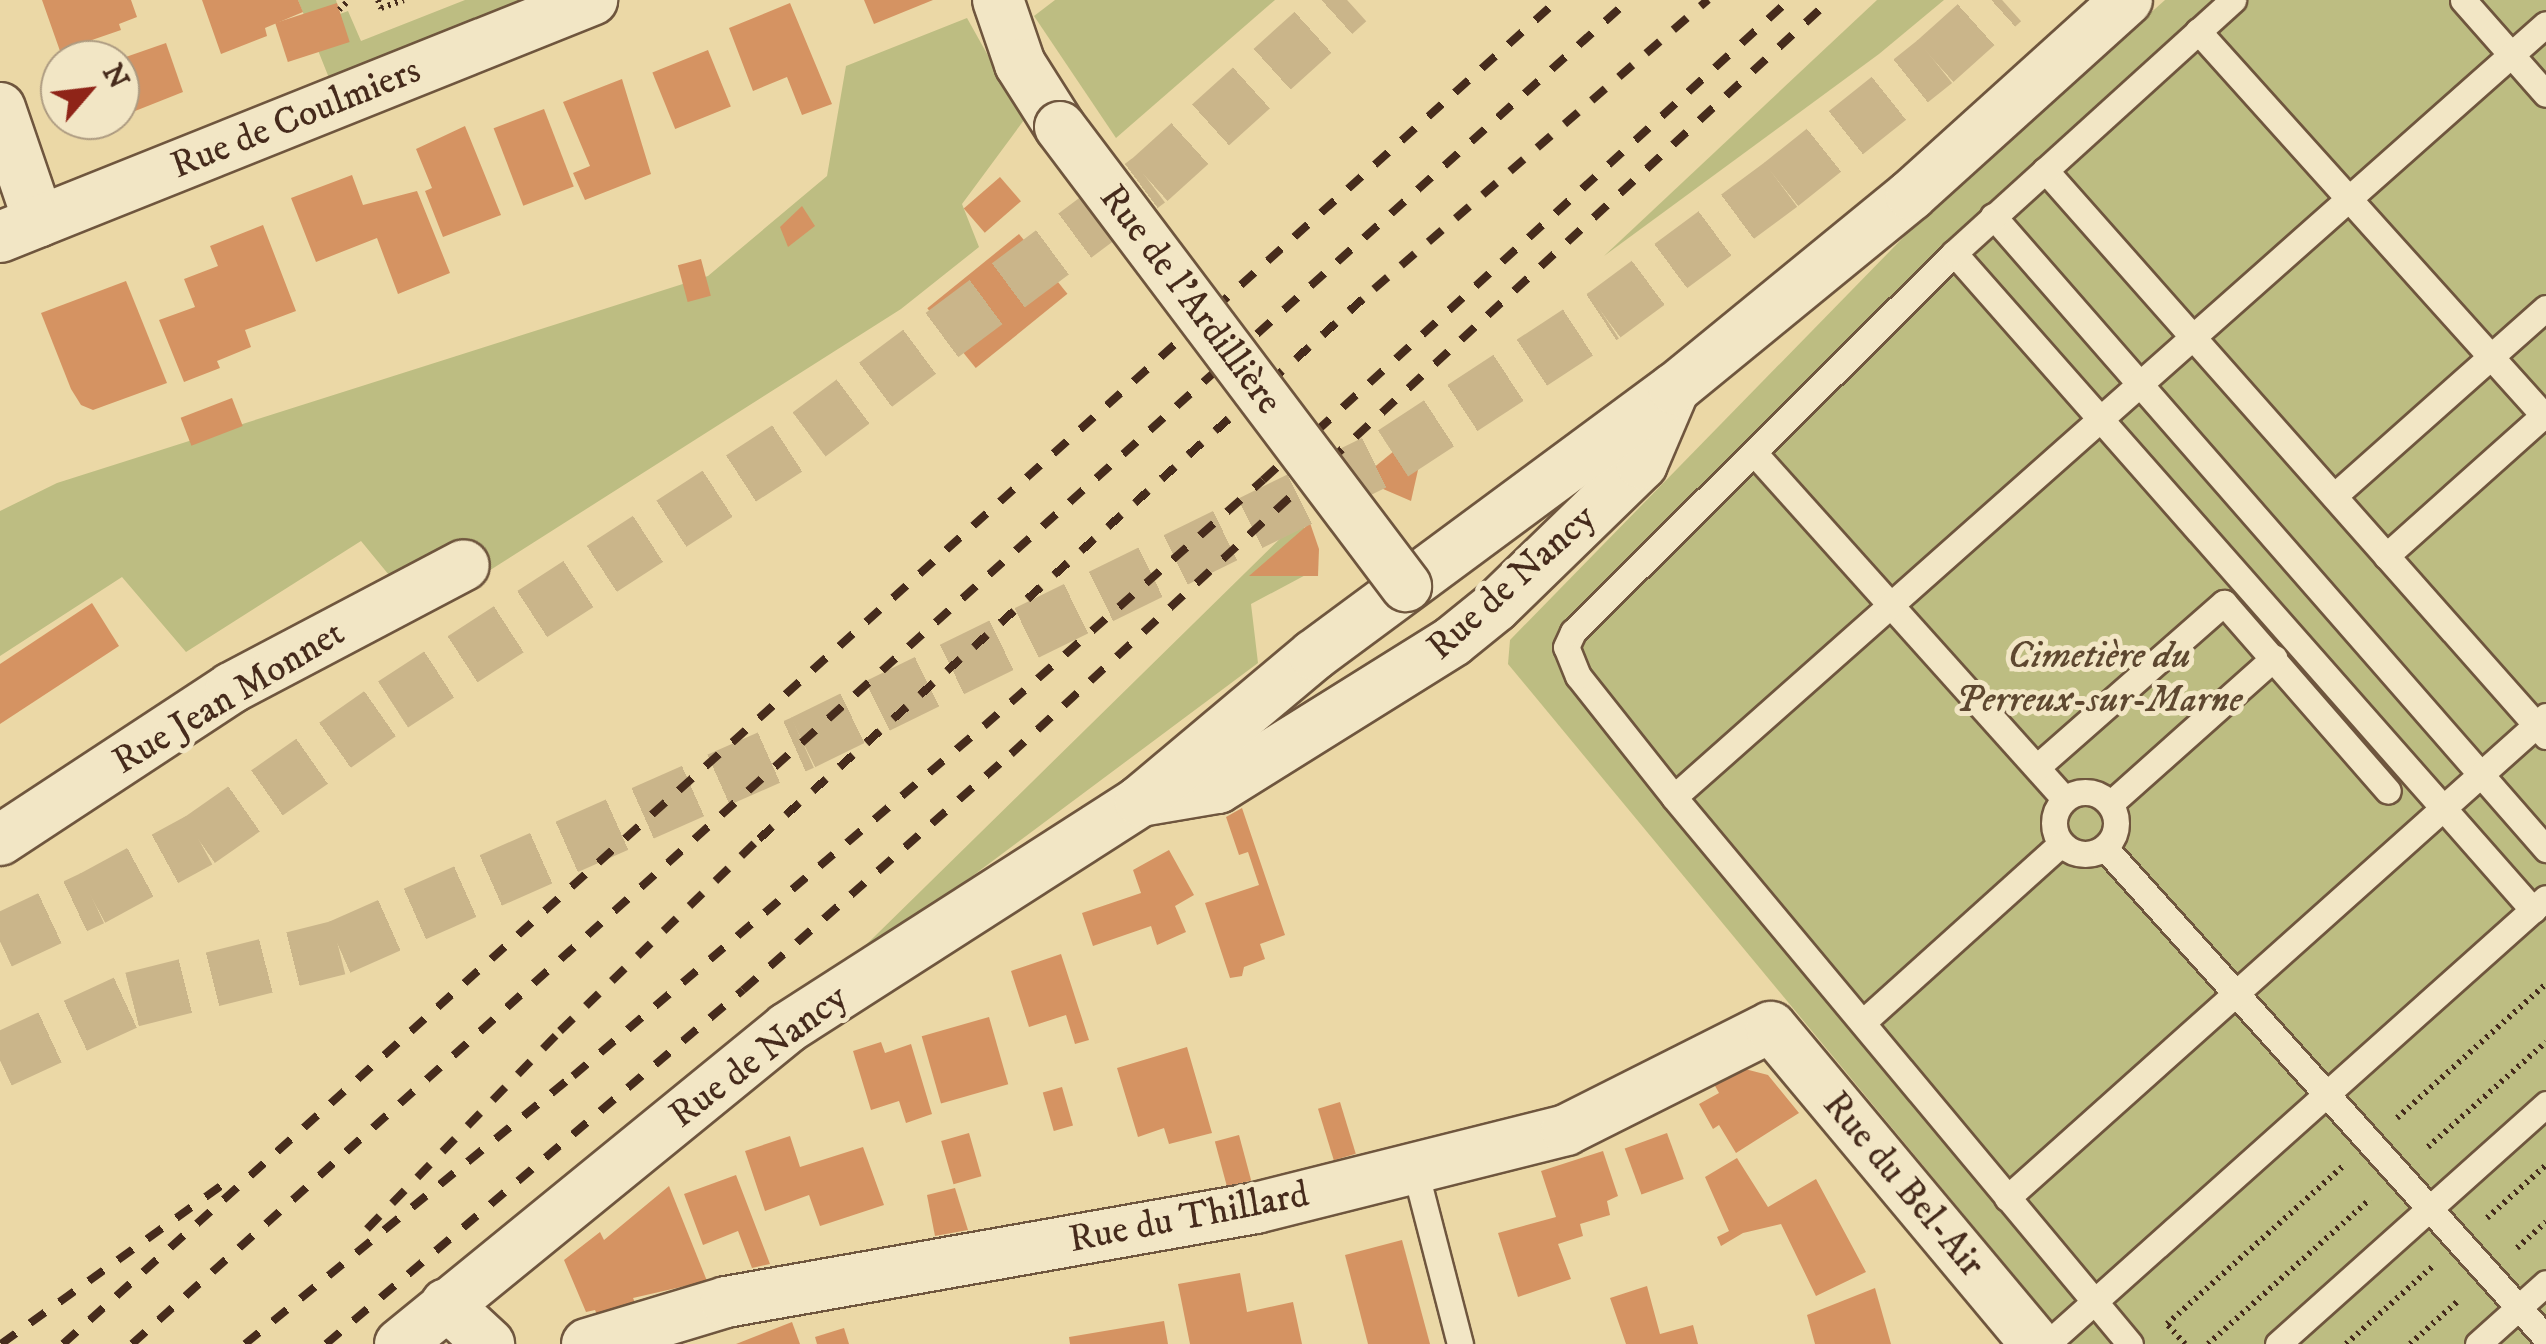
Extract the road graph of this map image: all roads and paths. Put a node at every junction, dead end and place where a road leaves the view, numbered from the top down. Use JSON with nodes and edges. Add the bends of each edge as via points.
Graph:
{"nodes":[{"id":1,"x":349,"y":0,"type":"edge"},
{"id":2,"x":378,"y":0,"type":"edge"},
{"id":3,"x":404,"y":0,"type":"edge"},
{"id":4,"x":592,"y":0,"type":"edge"},
{"id":5,"x":998,"y":0,"type":"edge"},
{"id":6,"x":2126,"y":0,"type":"edge"},
{"id":7,"x":2233,"y":0,"type":"edge"},
{"id":8,"x":2463,"y":0,"type":"edge"},
{"id":9,"x":339,"y":10,"type":"dead end"},
{"id":10,"x":2546,"y":24,"type":"edge"},
{"id":11,"x":2198,"y":30,"type":"junction"},
{"id":12,"x":2511,"y":54,"type":"junction"},
{"id":13,"x":2546,"y":94,"type":"edge"},
{"id":14,"x":0,"y":108,"type":"edge"},
{"id":15,"x":2045,"y":170,"type":"junction"},
{"id":16,"x":2348,"y":199,"type":"junction"},
{"id":17,"x":1993,"y":216,"type":"junction"},
{"id":18,"x":19,"y":229,"type":"edge"},
{"id":19,"x":1954,"y":254,"type":"junction"},
{"id":20,"x":2546,"y":308,"type":"edge"},
{"id":21,"x":2192,"y":338,"type":"junction"},
{"id":22,"x":2491,"y":357,"type":"junction"},
{"id":23,"x":2139,"y":384,"type":"junction"},
{"id":24,"x":1674,"y":389,"type":"junction"},
{"id":25,"x":2545,"y":416,"type":"edge"},
{"id":26,"x":2100,"y":419,"type":"junction"},
{"id":27,"x":1755,"y":454,"type":"junction"},
{"id":28,"x":2334,"y":496,"type":"junction"},
{"id":29,"x":2386,"y":556,"type":"junction"},
{"id":30,"x":464,"y":565,"type":"dead end"},
{"id":31,"x":1406,"y":586,"type":"junction"},
{"id":32,"x":1892,"y":604,"type":"junction"},
{"id":33,"x":2274,"y":658,"type":"junction"},
{"id":34,"x":2543,"y":726,"type":"edge"},
{"id":35,"x":2037,"y":767,"type":"junction"},
{"id":36,"x":2481,"y":775,"type":"junction"},
{"id":37,"x":2388,"y":791,"type":"dead end"},
{"id":38,"x":1674,"y":797,"type":"junction"},
{"id":39,"x":2064,"y":798,"type":"junction"},
{"id":40,"x":1140,"y":800,"type":"junction"},
{"id":41,"x":2110,"y":804,"type":"junction"},
{"id":42,"x":2444,"y":808,"type":"junction"},
{"id":43,"x":0,"y":840,"type":"edge"},
{"id":44,"x":2061,"y":844,"type":"junction"},
{"id":45,"x":2105,"y":848,"type":"junction"},
{"id":46,"x":2546,"y":849,"type":"edge"},
{"id":47,"x":2542,"y":904,"type":"edge"},
{"id":48,"x":2236,"y":993,"type":"junction"},
{"id":49,"x":1864,"y":1022,"type":"junction"},
{"id":50,"x":1771,"y":1027,"type":"joint"},
{"id":51,"x":2327,"y":1095,"type":"junction"},
{"id":52,"x":2546,"y":1104,"type":"edge"},
{"id":53,"x":1415,"y":1170,"type":"junction"},
{"id":54,"x":2006,"y":1198,"type":"junction"},
{"id":55,"x":2429,"y":1209,"type":"junction"},
{"id":56,"x":2546,"y":1283,"type":"edge"},
{"id":57,"x":2096,"y":1301,"type":"junction"},
{"id":58,"x":446,"y":1304,"type":"junction"},
{"id":59,"x":2519,"y":1307,"type":"junction"},
{"id":60,"x":2167,"y":1324,"type":"dead end"},
{"id":61,"x":2546,"y":1338,"type":"edge"},
{"id":62,"x":400,"y":1344,"type":"edge"},
{"id":63,"x":489,"y":1344,"type":"edge"},
{"id":64,"x":587,"y":1344,"type":"edge"},
{"id":65,"x":1460,"y":1344,"type":"edge"},
{"id":66,"x":2036,"y":1344,"type":"edge"},
{"id":67,"x":2047,"y":1344,"type":"edge"},
{"id":68,"x":2130,"y":1344,"type":"edge"},
{"id":69,"x":2185,"y":1344,"type":"edge"},
{"id":70,"x":2278,"y":1344,"type":"edge"},
{"id":71,"x":2478,"y":1344,"type":"edge"}],
"edges":[{"from":1,"to":9,"type":"path"},
{"from":2,"to":3,"type":"path","via":[[381,8]]},
{"from":4,"to":18,"type":"street","name":"Rue de Coulmiers"},
{"from":5,"to":31,"type":"street","name":"Rue de l'Ardillière","bridge":true,"via":[[1020,64],[1060,126]]},
{"from":6,"to":24,"type":"street","name":"Rue de Nancy","via":[[1911,195]]},
{"from":7,"to":11,"type":"lane"},
{"from":8,"to":12,"type":"lane"},
{"from":10,"to":12,"type":"lane"},
{"from":11,"to":15,"type":"lane"},
{"from":11,"to":16,"type":"lane"},
{"from":12,"to":13,"type":"lane"},
{"from":12,"to":16,"type":"lane"},
{"from":14,"to":18,"type":"street"},
{"from":15,"to":17,"type":"lane"},
{"from":15,"to":21,"type":"lane"},
{"from":16,"to":21,"type":"lane"},
{"from":16,"to":22,"type":"lane"},
{"from":17,"to":19,"type":"lane"},
{"from":17,"to":23,"type":"lane"},
{"from":19,"to":26,"type":"lane"},
{"from":19,"to":27,"type":"lane"},
{"from":20,"to":22,"type":"lane"},
{"from":21,"to":23,"type":"lane"},
{"from":21,"to":28,"type":"lane"},
{"from":22,"to":25,"type":"lane"},
{"from":22,"to":28,"type":"lane"},
{"from":23,"to":26,"type":"lane"},
{"from":23,"to":36,"type":"lane"},
{"from":24,"to":31,"type":"street","name":"Rue de Nancy"},
{"from":24,"to":40,"type":"street","name":"Rue de Nancy","via":[[1642,464],[1454,642],[1218,788]]},
{"from":25,"to":29,"type":"lane"},
{"from":26,"to":32,"type":"lane"},
{"from":26,"to":42,"type":"lane"},
{"from":27,"to":32,"type":"lane"},
{"from":27,"to":38,"type":"lane","via":[[1573,632],[1566,647],[1578,676]]},
{"from":28,"to":29,"type":"lane"},
{"from":29,"to":34,"type":"lane"},
{"from":30,"to":43,"type":"street","name":"Rue Jean Monnet","via":[[231,688]]},
{"from":31,"to":40,"type":"street","name":"Rue de Nancy"},
{"from":32,"to":35,"type":"lane"},
{"from":32,"to":38,"type":"lane"},
{"from":33,"to":35,"type":"lane","via":[[2224,603]]},
{"from":33,"to":37,"type":"lane"},
{"from":33,"to":41,"type":"lane"},
{"from":34,"to":36,"type":"lane"},
{"from":35,"to":39,"type":"lane"},
{"from":36,"to":42,"type":"lane"},
{"from":36,"to":46,"type":"lane"},
{"from":38,"to":49,"type":"lane"},
{"from":39,"to":41,"type":"lane","via":[[2088,791]]},
{"from":39,"to":44,"type":"lane","via":[[2054,816]]},
{"from":40,"to":58,"type":"street","name":"Rue de Nancy","via":[[787,1028]]},
{"from":41,"to":45,"type":"lane","via":[[2116,827]]},
{"from":42,"to":47,"type":"lane"},
{"from":42,"to":48,"type":"lane"},
{"from":44,"to":45,"type":"lane","via":[[2082,854]]},
{"from":44,"to":49,"type":"lane"},
{"from":45,"to":48,"type":"lane"},
{"from":47,"to":51,"type":"lane"},
{"from":48,"to":51,"type":"lane"},
{"from":48,"to":54,"type":"lane"},
{"from":49,"to":54,"type":"lane"},
{"from":50,"to":53,"type":"street","name":"Rue du Thillard","via":[[1566,1130]]},
{"from":50,"to":66,"type":"street","name":"Rue du Bel-Air"},
{"from":51,"to":55,"type":"lane"},
{"from":51,"to":57,"type":"lane"},
{"from":52,"to":55,"type":"lane"},
{"from":53,"to":64,"type":"street","name":"Rue du Thillard","via":[[1256,1208],[726,1302]]},
{"from":53,"to":65,"type":"lane"},
{"from":54,"to":57,"type":"lane"},
{"from":55,"to":59,"type":"lane"},
{"from":55,"to":70,"type":"lane"},
{"from":56,"to":59,"type":"lane"},
{"from":57,"to":67,"type":"lane"},
{"from":57,"to":68,"type":"lane"},
{"from":58,"to":62,"type":"street","name":"Rue de Nancy"},
{"from":58,"to":63,"type":"street"},
{"from":59,"to":61,"type":"lane"},
{"from":59,"to":71,"type":"lane"},
{"from":60,"to":69,"type":"path"}]}
